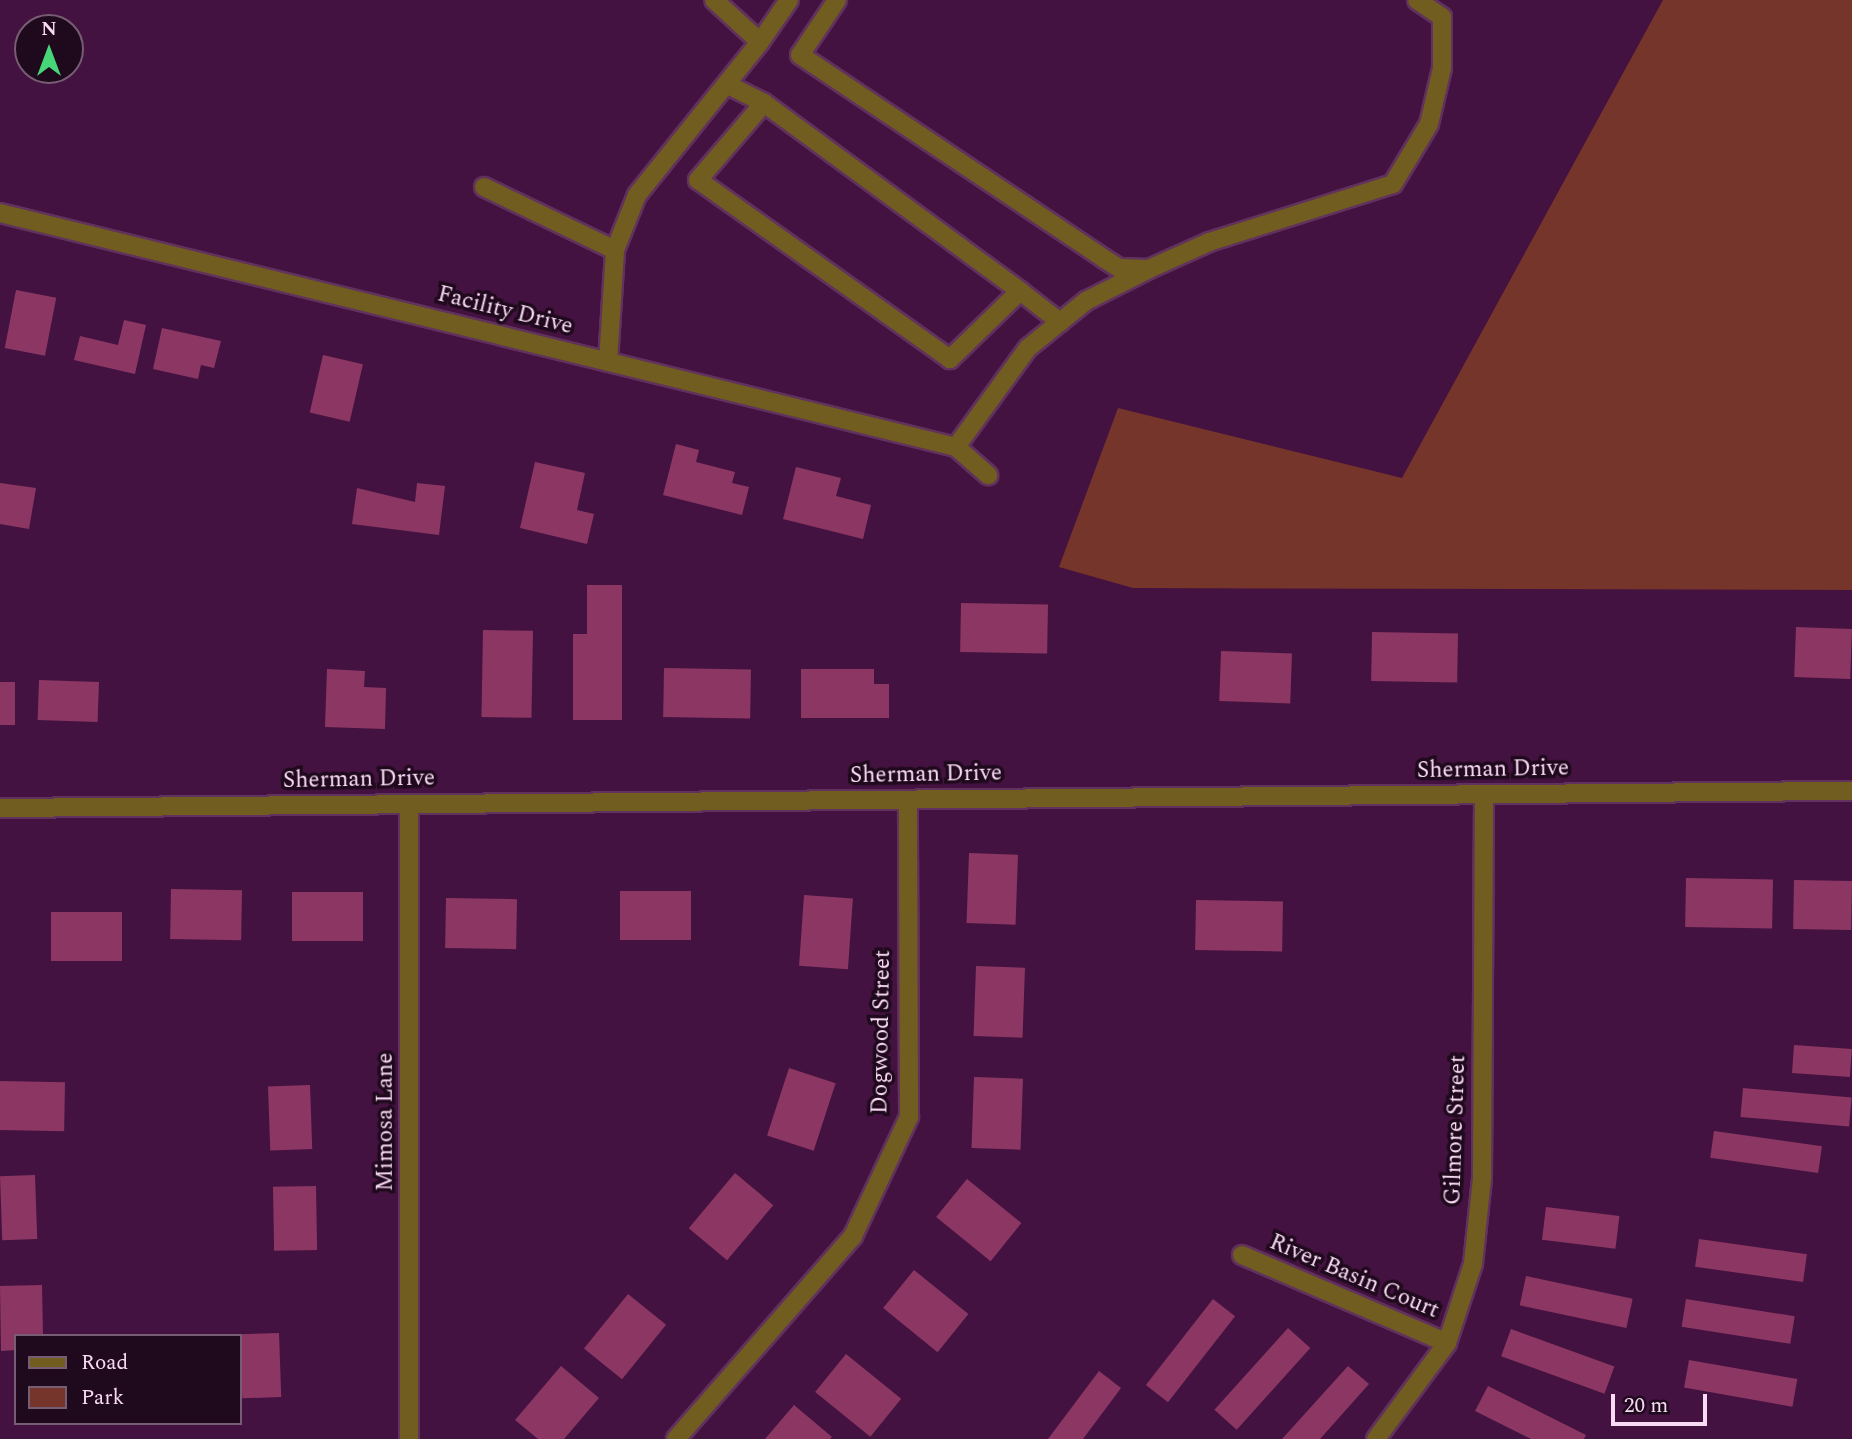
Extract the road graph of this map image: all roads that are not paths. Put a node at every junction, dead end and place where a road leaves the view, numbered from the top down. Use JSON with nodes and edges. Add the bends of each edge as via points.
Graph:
{"nodes":[{"id":1,"x":713,"y":0,"type":"edge"},
{"id":2,"x":789,"y":0,"type":"edge"},
{"id":3,"x":837,"y":0,"type":"edge"},
{"id":4,"x":1417,"y":0,"type":"edge"},
{"id":5,"x":1436,"y":0,"type":"edge"},
{"id":6,"x":1442,"y":17,"type":"junction"},
{"id":7,"x":760,"y":42,"type":"junction"},
{"id":8,"x":728,"y":85,"type":"junction"},
{"id":9,"x":764,"y":103,"type":"junction"},
{"id":10,"x":484,"y":187,"type":"dead end"},
{"id":11,"x":0,"y":213,"type":"edge"},
{"id":12,"x":615,"y":250,"type":"junction"},
{"id":13,"x":1149,"y":268,"type":"junction"},
{"id":14,"x":1020,"y":291,"type":"junction"},
{"id":15,"x":1060,"y":322,"type":"junction"},
{"id":16,"x":608,"y":362,"type":"junction"},
{"id":17,"x":956,"y":447,"type":"junction"},
{"id":18,"x":988,"y":475,"type":"dead end"},
{"id":19,"x":1852,"y":791,"type":"edge"},
{"id":20,"x":1484,"y":794,"type":"junction"},
{"id":21,"x":908,"y":800,"type":"junction"},
{"id":22,"x":409,"y":804,"type":"junction"},
{"id":23,"x":0,"y":808,"type":"edge"},
{"id":24,"x":1242,"y":1255,"type":"dead end"},
{"id":25,"x":1447,"y":1343,"type":"junction"},
{"id":26,"x":409,"y":1439,"type":"edge"},
{"id":27,"x":676,"y":1439,"type":"edge"},
{"id":28,"x":1377,"y":1439,"type":"edge"}],
"edges":[{"from":1,"to":7,"type":"street"},
{"from":2,"to":7,"type":"street"},
{"from":3,"to":13,"type":"street","via":[[800,55],[1119,268]]},
{"from":4,"to":6,"type":"street"},
{"from":5,"to":6,"type":"street"},
{"from":6,"to":13,"type":"street","via":[[1442,68],[1429,124],[1393,184],[1209,243]]},
{"from":7,"to":8,"type":"street"},
{"from":8,"to":9,"type":"street"},
{"from":8,"to":12,"type":"street","via":[[670,146],[636,195]]},
{"from":9,"to":14,"type":"street"},
{"from":9,"to":14,"type":"street","via":[[698,180],[950,359]]},
{"from":10,"to":12,"type":"street"},
{"from":11,"to":16,"type":"street","name":"Facility Drive"},
{"from":12,"to":16,"type":"street"},
{"from":13,"to":15,"type":"street"},
{"from":14,"to":15,"type":"street"},
{"from":15,"to":17,"type":"street","via":[[1028,348]]},
{"from":16,"to":17,"type":"street","name":"Facility Drive"},
{"from":17,"to":18,"type":"street","name":"Facility Drive"},
{"from":19,"to":20,"type":"street","name":"Sherman Drive"},
{"from":20,"to":21,"type":"street","name":"Sherman Drive"},
{"from":20,"to":25,"type":"street","name":"Gilmore Street","via":[[1482,1178],[1473,1264]]},
{"from":21,"to":22,"type":"street","name":"Sherman Drive"},
{"from":21,"to":27,"type":"street","name":"Dogwood Street","via":[[909,1117],[853,1236]]},
{"from":22,"to":23,"type":"street","name":"Sherman Drive"},
{"from":22,"to":26,"type":"street","name":"Mimosa Lane"},
{"from":24,"to":25,"type":"street","name":"River Basin Court"},
{"from":25,"to":28,"type":"street","name":"Gilmore Street"}]}
